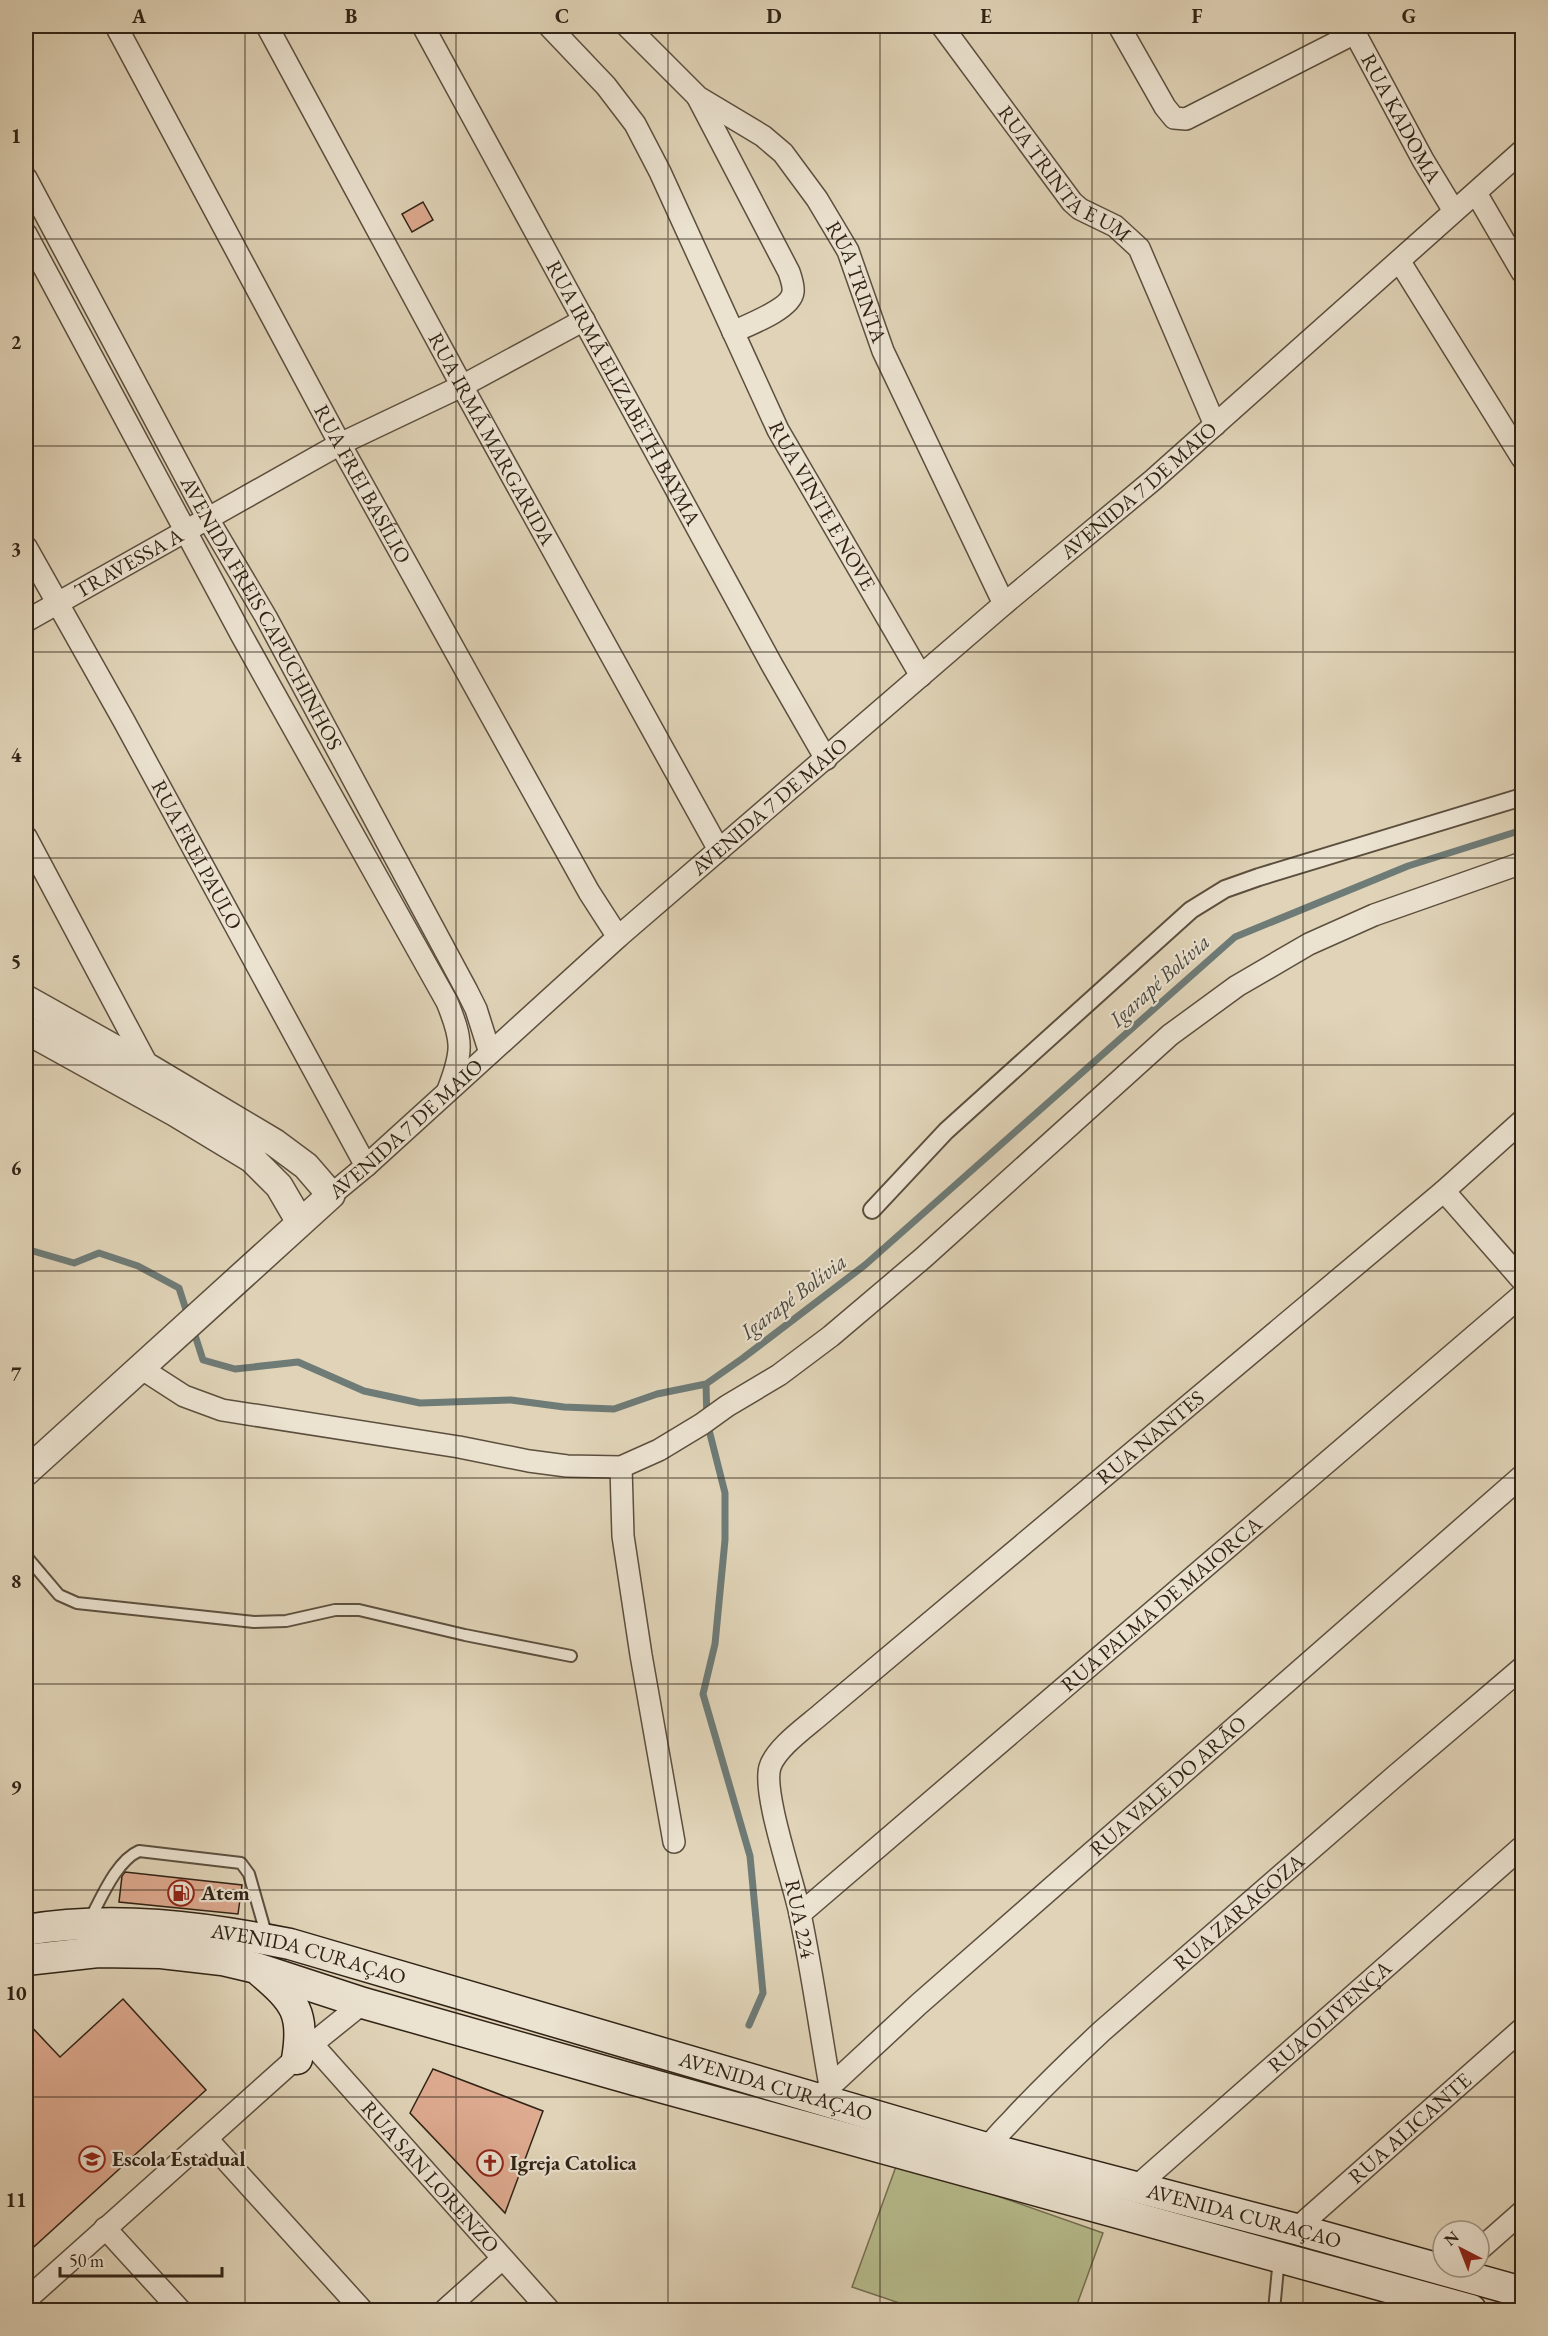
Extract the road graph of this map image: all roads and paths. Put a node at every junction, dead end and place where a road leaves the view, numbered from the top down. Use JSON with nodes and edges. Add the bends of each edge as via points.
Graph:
{"nodes":[{"id":1,"x":116,"y":26,"type":"edge"},
{"id":2,"x":267,"y":26,"type":"edge"},
{"id":3,"x":423,"y":26,"type":"edge"},
{"id":4,"x":549,"y":26,"type":"edge"},
{"id":5,"x":627,"y":26,"type":"edge"},
{"id":6,"x":942,"y":26,"type":"edge"},
{"id":7,"x":1119,"y":26,"type":"edge"},
{"id":8,"x":1353,"y":29,"type":"edge"},
{"id":9,"x":698,"y":97,"type":"junction"},
{"id":10,"x":1522,"y":151,"type":"edge"},
{"id":11,"x":26,"y":178,"type":"edge"},
{"id":12,"x":1476,"y":193,"type":"junction"},
{"id":13,"x":1454,"y":211,"type":"junction"},
{"id":14,"x":26,"y":234,"type":"edge"},
{"id":15,"x":1400,"y":262,"type":"junction"},
{"id":16,"x":1522,"y":272,"type":"edge"},
{"id":17,"x":584,"y":320,"type":"junction"},
{"id":18,"x":733,"y":332,"type":"junction"},
{"id":19,"x":462,"y":386,"type":"junction"},
{"id":20,"x":1215,"y":425,"type":"junction"},
{"id":21,"x":340,"y":444,"type":"junction"},
{"id":22,"x":1522,"y":458,"type":"edge"},
{"id":23,"x":208,"y":519,"type":"junction"},
{"id":24,"x":186,"y":531,"type":"junction"},
{"id":25,"x":26,"y":547,"type":"edge"},
{"id":26,"x":56,"y":604,"type":"junction"},
{"id":27,"x":1004,"y":604,"type":"junction"},
{"id":28,"x":26,"y":621,"type":"edge"},
{"id":29,"x":921,"y":676,"type":"junction"},
{"id":30,"x":826,"y":759,"type":"junction"},
{"id":31,"x":1522,"y":797,"type":"edge"},
{"id":32,"x":26,"y":837,"type":"edge"},
{"id":33,"x":719,"y":850,"type":"junction"},
{"id":34,"x":1522,"y":863,"type":"edge"},
{"id":35,"x":618,"y":937,"type":"junction"},
{"id":36,"x":26,"y":999,"type":"edge"},
{"id":37,"x":26,"y":1030,"type":"edge"},
{"id":38,"x":490,"y":1053,"type":"junction"},
{"id":39,"x":149,"y":1068,"type":"junction"},
{"id":40,"x":446,"y":1094,"type":"junction"},
{"id":41,"x":1522,"y":1121,"type":"edge"},
{"id":42,"x":366,"y":1167,"type":"junction"},
{"id":43,"x":1444,"y":1191,"type":"junction"},
{"id":44,"x":331,"y":1195,"type":"junction"},
{"id":45,"x":872,"y":1210,"type":"dead end"},
{"id":46,"x":300,"y":1222,"type":"junction"},
{"id":47,"x":1522,"y":1280,"type":"edge"},
{"id":48,"x":1522,"y":1295,"type":"edge"},
{"id":49,"x":139,"y":1367,"type":"junction"},
{"id":50,"x":621,"y":1467,"type":"junction"},
{"id":51,"x":26,"y":1472,"type":"edge"},
{"id":52,"x":1522,"y":1476,"type":"edge"},
{"id":53,"x":26,"y":1557,"type":"edge"},
{"id":54,"x":571,"y":1656,"type":"dead end"},
{"id":55,"x":1522,"y":1668,"type":"edge"},
{"id":56,"x":777,"y":1755,"type":"joint"},
{"id":57,"x":674,"y":1842,"type":"dead end"},
{"id":58,"x":1522,"y":1847,"type":"edge"},
{"id":59,"x":800,"y":1914,"type":"junction"},
{"id":60,"x":88,"y":1924,"type":"junction"},
{"id":61,"x":26,"y":1930,"type":"edge"},
{"id":62,"x":268,"y":1940,"type":"junction"},
{"id":63,"x":26,"y":1960,"type":"edge"},
{"id":64,"x":256,"y":1968,"type":"junction"},
{"id":65,"x":363,"y":2003,"type":"junction"},
{"id":66,"x":1522,"y":2029,"type":"edge"},
{"id":67,"x":602,"y":2036,"type":"junction"},
{"id":68,"x":304,"y":2051,"type":"junction"},
{"id":69,"x":585,"y":2065,"type":"junction"},
{"id":70,"x":824,"y":2093,"type":"junction"},
{"id":71,"x":207,"y":2139,"type":"junction"},
{"id":72,"x":979,"y":2161,"type":"junction"},
{"id":73,"x":1136,"y":2187,"type":"junction"},
{"id":74,"x":1522,"y":2212,"type":"edge"},
{"id":75,"x":105,"y":2228,"type":"junction"},
{"id":76,"x":1296,"y":2229,"type":"junction"},
{"id":77,"x":1491,"y":2239,"type":"edge"},
{"id":78,"x":1279,"y":2258,"type":"junction"},
{"id":79,"x":502,"y":2259,"type":"junction"},
{"id":80,"x":1431,"y":2264,"type":"edge"},
{"id":81,"x":1482,"y":2279,"type":"edge"},
{"id":82,"x":1522,"y":2292,"type":"edge"},
{"id":83,"x":26,"y":2300,"type":"edge"},
{"id":84,"x":1438,"y":2306,"type":"edge"},
{"id":85,"x":180,"y":2310,"type":"edge"},
{"id":86,"x":362,"y":2310,"type":"edge"},
{"id":87,"x":445,"y":2310,"type":"edge"},
{"id":88,"x":549,"y":2310,"type":"edge"},
{"id":89,"x":1274,"y":2310,"type":"edge"},
{"id":90,"x":1471,"y":2310,"type":"edge"}],
"edges":[{"from":1,"to":21,"type":"street","name":"RUA FREI BASÍLIO"},
{"from":2,"to":19,"type":"street","name":"RUA IRMÃ MARGARIDA"},
{"from":3,"to":17,"type":"street","name":"RUA IRMÃ ELIZABETH BAYMA"},
{"from":4,"to":18,"type":"street","name":"RUA VINTE E NOVE","via":[[606,86],[635,124]]},
{"from":5,"to":9,"type":"street","name":"RUA TRINTA"},
{"from":6,"to":20,"type":"street","name":"RUA TRINTA E UM","via":[[1072,202],[1115,226],[1139,248]]},
{"from":7,"to":8,"type":"street","via":[[1165,107],[1174,118],[1186,119]]},
{"from":8,"to":13,"type":"street","name":"RUA KADOMA"},
{"from":9,"to":18,"type":"street","via":[[764,221],[789,272],[794,292],[777,311]]},
{"from":9,"to":27,"type":"street","name":"RUA TRINTA","via":[[763,136],[783,153],[836,229],[848,251],[896,382]]},
{"from":10,"to":12,"type":"street","name":"AVENIDA 7 DE MAIO"},
{"from":11,"to":23,"type":"street","name":"AVENIDA FREIS CAPUCHINHOS"},
{"from":12,"to":13,"type":"street","name":"AVENIDA 7 DE MAIO"},
{"from":12,"to":16,"type":"street"},
{"from":13,"to":15,"type":"street","name":"AVENIDA 7 DE MAIO"},
{"from":14,"to":24,"type":"street","name":"AVENIDA FREIS CAPUCHINHOS"},
{"from":15,"to":20,"type":"street","name":"AVENIDA 7 DE MAIO"},
{"from":15,"to":22,"type":"street"},
{"from":17,"to":19,"type":"street","name":"TRAVESSA A"},
{"from":17,"to":30,"type":"street","name":"RUA IRMÃ ELIZABETH BAYMA"},
{"from":18,"to":29,"type":"street","name":"RUA VINTE E NOVE","via":[[778,430]]},
{"from":19,"to":21,"type":"street","name":"TRAVESSA A"},
{"from":19,"to":33,"type":"street","name":"RUA IRMÃ MARGARIDA"},
{"from":20,"to":27,"type":"street","name":"AVENIDA 7 DE MAIO","via":[[1096,530]]},
{"from":21,"to":23,"type":"street","name":"TRAVESSA A"},
{"from":21,"to":35,"type":"street","name":"RUA FREI BASÍLIO"},
{"from":23,"to":24,"type":"street","name":"TRAVESSA A"},
{"from":23,"to":38,"type":"street","name":"AVENIDA FREIS CAPUCHINHOS","via":[[266,617],[472,1000]]},
{"from":24,"to":26,"type":"street","name":"TRAVESSA A"},
{"from":24,"to":40,"type":"street","name":"AVENIDA FREIS CAPUCHINHOS","via":[[447,1002],[460,1045]]},
{"from":25,"to":26,"type":"street","name":"RUA FREI PAULO"},
{"from":26,"to":28,"type":"street","name":"TRAVESSA A"},
{"from":26,"to":42,"type":"street","name":"RUA FREI PAULO","via":[[124,721]]},
{"from":27,"to":29,"type":"street","name":"AVENIDA 7 DE MAIO"},
{"from":29,"to":30,"type":"street","name":"AVENIDA 7 DE MAIO"},
{"from":30,"to":33,"type":"street","name":"AVENIDA 7 DE MAIO"},
{"from":31,"to":45,"type":"street","via":[[1260,877],[1225,889],[1191,910],[946,1131]]},
{"from":32,"to":39,"type":"street"},
{"from":33,"to":35,"type":"street","name":"AVENIDA 7 DE MAIO"},
{"from":34,"to":50,"type":"street","via":[[1374,915],[1310,944],[1237,986],[1170,1035],[831,1336],[702,1424]]},
{"from":35,"to":38,"type":"street","name":"AVENIDA 7 DE MAIO"},
{"from":36,"to":39,"type":"street"},
{"from":37,"to":46,"type":"street","via":[[252,1159],[279,1186]]},
{"from":38,"to":40,"type":"street","name":"AVENIDA 7 DE MAIO"},
{"from":39,"to":44,"type":"street","via":[[275,1143],[306,1166]]},
{"from":40,"to":42,"type":"street","name":"AVENIDA 7 DE MAIO"},
{"from":41,"to":43,"type":"street","name":"RUA NANTES"},
{"from":42,"to":44,"type":"street","name":"AVENIDA 7 DE MAIO"},
{"from":43,"to":47,"type":"street"},
{"from":43,"to":56,"type":"street","name":"RUA NANTES","via":[[935,1617]]},
{"from":44,"to":46,"type":"street","name":"AVENIDA 7 DE MAIO"},
{"from":46,"to":49,"type":"street","name":"AVENIDA 7 DE MAIO"},
{"from":48,"to":59,"type":"street","name":"RUA PALMA DE MAIORCA"},
{"from":49,"to":50,"type":"street","via":[[183,1396],[222,1410],[529,1461]]},
{"from":49,"to":51,"type":"street","name":"AVENIDA 7 DE MAIO"},
{"from":50,"to":57,"type":"street","via":[[623,1536]]},
{"from":52,"to":70,"type":"street","name":"RUA VALE DO ARÃO","via":[[919,2004]]},
{"from":53,"to":54,"type":"lane","via":[[59,1595],[77,1603],[254,1622],[359,1610]]},
{"from":55,"to":72,"type":"street","name":"RUA ZARAGOZA","via":[[1102,2031],[1060,2070]]},
{"from":56,"to":59,"type":"street","name":"RUA 224","via":[[770,1767],[769,1787]]},
{"from":58,"to":73,"type":"street","name":"RUA OLIVENÇA"},
{"from":59,"to":70,"type":"street","name":"RUA 224"},
{"from":60,"to":61,"type":"main road","name":"AVENIDA CURAÇAO"},
{"from":60,"to":62,"type":"main road","name":"AVENIDA CURAÇAO","via":[[164,1925]]},
{"from":60,"to":62,"type":"lane","via":[[122,1863],[139,1851],[241,1863],[249,1874]]},
{"from":62,"to":67,"type":"main road","name":"AVENIDA CURAÇAO","via":[[363,1964]]},
{"from":63,"to":64,"type":"main road","name":"AVENIDA CURAÇAO","via":[[98,1952],[162,1953]]},
{"from":64,"to":65,"type":"main road","name":"AVENIDA CURAÇAO"},
{"from":64,"to":68,"type":"main road","via":[[276,1985],[297,2012]]},
{"from":65,"to":68,"type":"street"},
{"from":65,"to":69,"type":"main road","name":"AVENIDA CURAÇAO"},
{"from":66,"to":76,"type":"street","name":"RUA ALICANTE"},
{"from":67,"to":69,"type":"main road"},
{"from":67,"to":70,"type":"main road","name":"AVENIDA CURAÇAO"},
{"from":68,"to":71,"type":"street"},
{"from":68,"to":79,"type":"street","name":"RUA SAN LORENZO"},
{"from":69,"to":72,"type":"main road","name":"AVENIDA CURAÇAO"},
{"from":70,"to":72,"type":"main road","name":"AVENIDA CURAÇAO"},
{"from":71,"to":75,"type":"street"},
{"from":71,"to":86,"type":"street"},
{"from":72,"to":73,"type":"main road","name":"AVENIDA CURAÇAO"},
{"from":72,"to":78,"type":"main road","name":"AVENIDA CURAÇAO"},
{"from":73,"to":76,"type":"main road","name":"AVENIDA CURAÇAO"},
{"from":74,"to":77,"type":"street"},
{"from":75,"to":83,"type":"street"},
{"from":75,"to":85,"type":"street"},
{"from":76,"to":80,"type":"main road","name":"AVENIDA CURAÇAO"},
{"from":78,"to":84,"type":"main road","name":"AVENIDA CURAÇAO"},
{"from":78,"to":89,"type":"lane"},
{"from":79,"to":87,"type":"street"},
{"from":79,"to":88,"type":"street","name":"RUA SAN LORENZO"},
{"from":81,"to":82,"type":"main road","name":"AVENIDA CURAÇAO"},
{"from":84,"to":90,"type":"main road","name":"AVENIDA CURAÇAO"}]}
